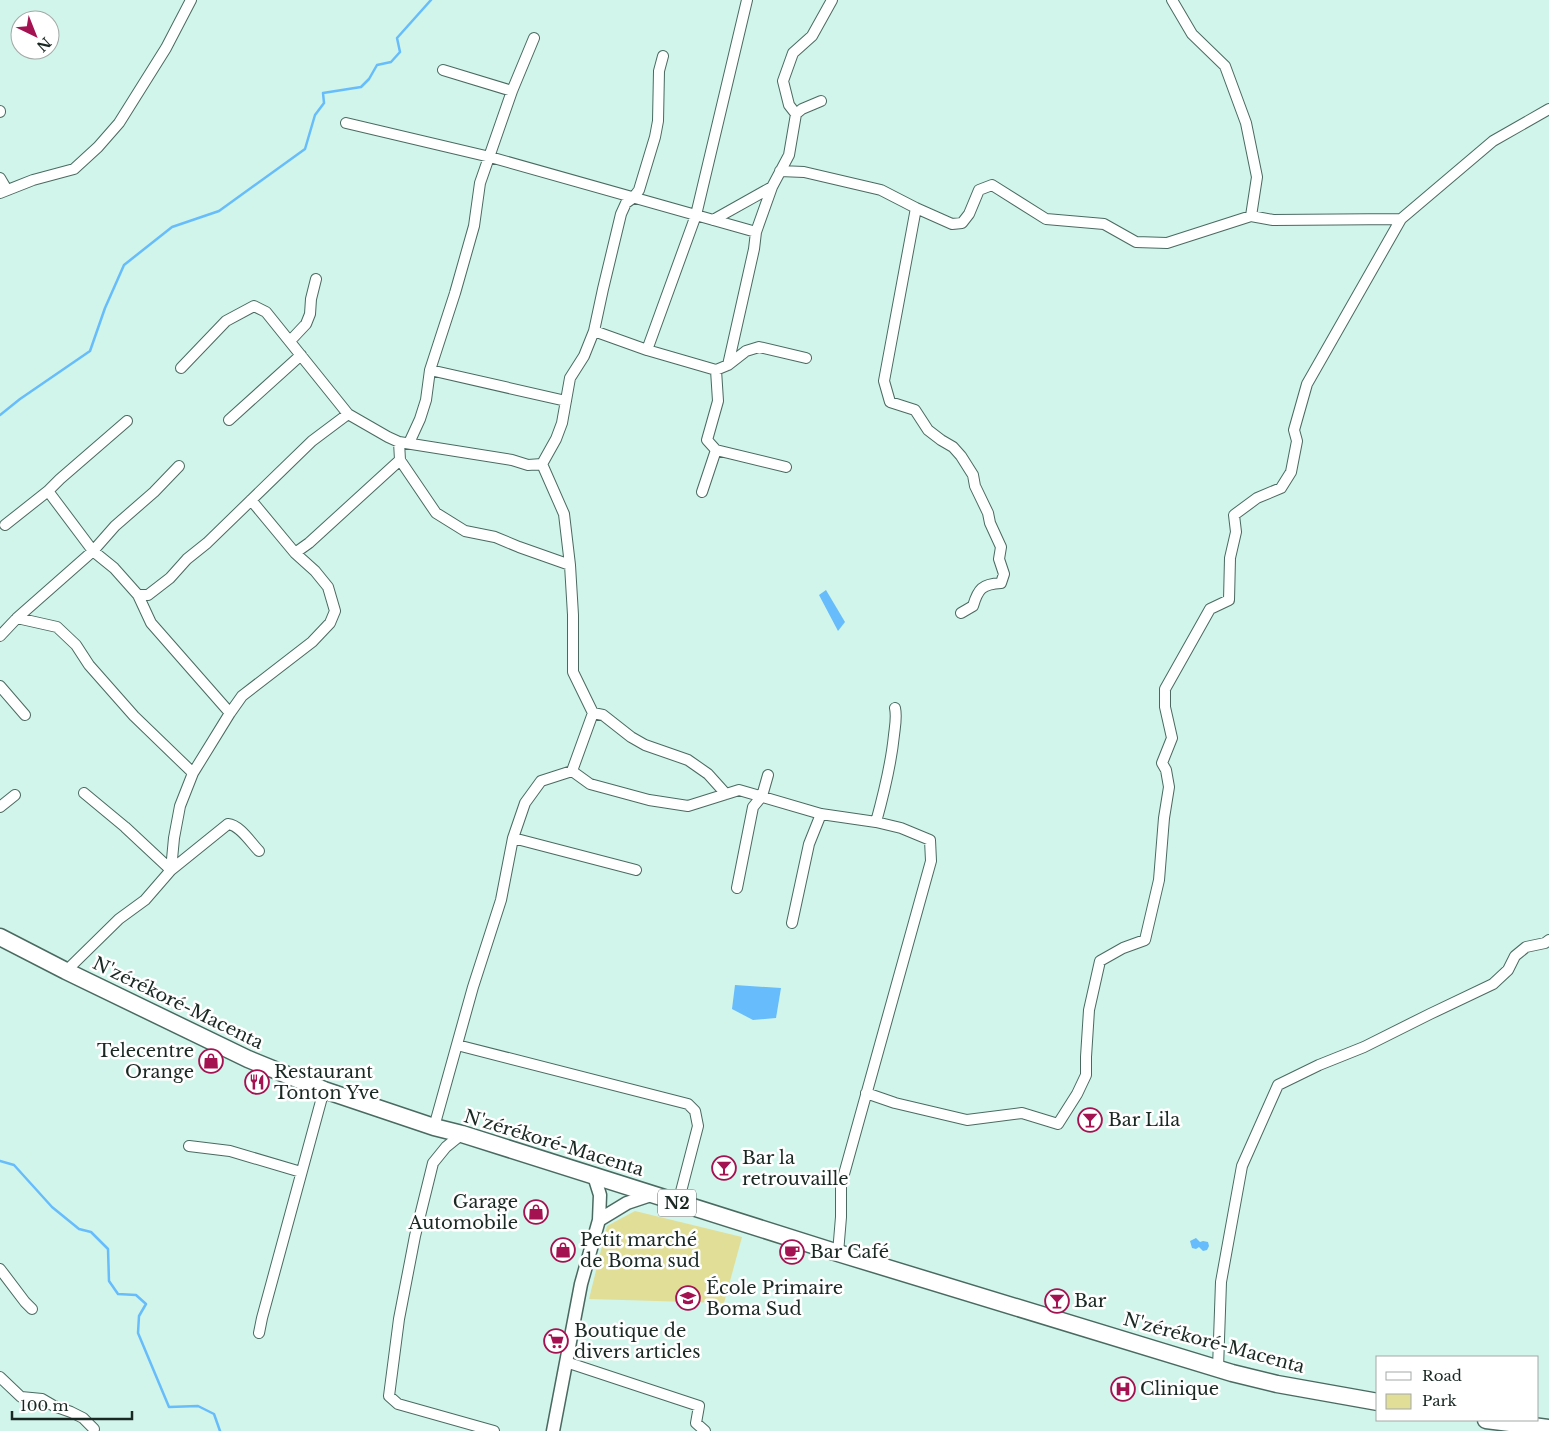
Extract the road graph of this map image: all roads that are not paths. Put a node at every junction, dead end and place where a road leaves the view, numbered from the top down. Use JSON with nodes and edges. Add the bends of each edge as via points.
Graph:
{"nodes":[{"id":1,"x":191,"y":0,"type":"edge"},
{"id":2,"x":747,"y":0,"type":"edge"},
{"id":3,"x":832,"y":0,"type":"edge"},
{"id":4,"x":1172,"y":0,"type":"edge"},
{"id":5,"x":534,"y":38,"type":"dead end"},
{"id":6,"x":662,"y":56,"type":"dead end"},
{"id":7,"x":442,"y":70,"type":"dead end"},
{"id":8,"x":512,"y":92,"type":"junction"},
{"id":9,"x":820,"y":101,"type":"dead end"},
{"id":10,"x":1549,"y":109,"type":"edge"},
{"id":11,"x":796,"y":114,"type":"junction"},
{"id":12,"x":346,"y":123,"type":"dead end"},
{"id":13,"x":490,"y":157,"type":"junction"},
{"id":14,"x":780,"y":171,"type":"junction"},
{"id":15,"x":0,"y":178,"type":"edge"},
{"id":16,"x":772,"y":187,"type":"junction"},
{"id":17,"x":3,"y":192,"type":"edge"},
{"id":18,"x":633,"y":198,"type":"junction"},
{"id":19,"x":916,"y":208,"type":"junction"},
{"id":20,"x":696,"y":215,"type":"junction"},
{"id":21,"x":1251,"y":216,"type":"junction"},
{"id":22,"x":1401,"y":219,"type":"junction"},
{"id":23,"x":713,"y":220,"type":"junction"},
{"id":24,"x":756,"y":232,"type":"junction"},
{"id":25,"x":316,"y":280,"type":"dead end"},
{"id":26,"x":594,"y":331,"type":"junction"},
{"id":27,"x":290,"y":341,"type":"junction"},
{"id":28,"x":647,"y":350,"type":"junction"},
{"id":29,"x":301,"y":355,"type":"junction"},
{"id":30,"x":806,"y":358,"type":"dead end"},
{"id":31,"x":728,"y":365,"type":"junction"},
{"id":32,"x":181,"y":368,"type":"dead end"},
{"id":33,"x":430,"y":370,"type":"junction"},
{"id":34,"x":716,"y":370,"type":"junction"},
{"id":35,"x":566,"y":401,"type":"junction"},
{"id":36,"x":348,"y":414,"type":"junction"},
{"id":37,"x":229,"y":420,"type":"dead end"},
{"id":38,"x":127,"y":421,"type":"dead end"},
{"id":39,"x":404,"y":443,"type":"junction"},
{"id":40,"x":716,"y":450,"type":"junction"},
{"id":41,"x":400,"y":460,"type":"junction"},
{"id":42,"x":542,"y":464,"type":"junction"},
{"id":43,"x":179,"y":466,"type":"dead end"},
{"id":44,"x":786,"y":467,"type":"dead end"},
{"id":45,"x":48,"y":491,"type":"junction"},
{"id":46,"x":702,"y":492,"type":"dead end"},
{"id":47,"x":250,"y":500,"type":"junction"},
{"id":48,"x":5,"y":526,"type":"dead end"},
{"id":49,"x":93,"y":551,"type":"junction"},
{"id":50,"x":295,"y":553,"type":"junction"},
{"id":51,"x":570,"y":565,"type":"junction"},
{"id":52,"x":138,"y":595,"type":"junction"},
{"id":53,"x":961,"y":612,"type":"dead end"},
{"id":54,"x":17,"y":618,"type":"junction"},
{"id":55,"x":0,"y":636,"type":"edge"},
{"id":56,"x":0,"y":686,"type":"edge"},
{"id":57,"x":895,"y":708,"type":"dead end"},
{"id":58,"x":230,"y":713,"type":"junction"},
{"id":59,"x":593,"y":713,"type":"junction"},
{"id":60,"x":25,"y":715,"type":"dead end"},
{"id":61,"x":572,"y":771,"type":"junction"},
{"id":62,"x":193,"y":773,"type":"junction"},
{"id":63,"x":768,"y":775,"type":"dead end"},
{"id":64,"x":84,"y":793,"type":"dead end"},
{"id":65,"x":726,"y":794,"type":"junction"},
{"id":66,"x":15,"y":795,"type":"dead end"},
{"id":67,"x":762,"y":796,"type":"junction"},
{"id":68,"x":0,"y":807,"type":"edge"},
{"id":69,"x":821,"y":814,"type":"junction"},
{"id":70,"x":876,"y":822,"type":"junction"},
{"id":71,"x":513,"y":838,"type":"junction"},
{"id":72,"x":259,"y":852,"type":"dead end"},
{"id":73,"x":171,"y":870,"type":"junction"},
{"id":74,"x":636,"y":870,"type":"dead end"},
{"id":75,"x":737,"y":888,"type":"dead end"},
{"id":76,"x":792,"y":923,"type":"dead end"},
{"id":77,"x":0,"y":937,"type":"edge"},
{"id":78,"x":1549,"y":940,"type":"edge"},
{"id":79,"x":66,"y":971,"type":"junction"},
{"id":80,"x":457,"y":1045,"type":"junction"},
{"id":81,"x":324,"y":1090,"type":"junction"},
{"id":82,"x":866,"y":1094,"type":"junction"},
{"id":83,"x":434,"y":1128,"type":"junction"},
{"id":84,"x":462,"y":1134,"type":"junction"},
{"id":85,"x":189,"y":1146,"type":"dead end"},
{"id":86,"x":301,"y":1172,"type":"junction"},
{"id":87,"x":594,"y":1176,"type":"junction"},
{"id":88,"x":651,"y":1195,"type":"junction"},
{"id":89,"x":678,"y":1203,"type":"junction"},
{"id":90,"x":599,"y":1220,"type":"junction"},
{"id":91,"x":838,"y":1253,"type":"junction"},
{"id":92,"x":0,"y":1269,"type":"edge"},
{"id":93,"x":32,"y":1309,"type":"dead end"},
{"id":94,"x":260,"y":1333,"type":"dead end"},
{"id":95,"x":566,"y":1362,"type":"junction"},
{"id":96,"x":1218,"y":1368,"type":"junction"},
{"id":97,"x":0,"y":1377,"type":"edge"},
{"id":98,"x":1376,"y":1402,"type":"edge"},
{"id":99,"x":1495,"y":1424,"type":"edge"},
{"id":100,"x":1549,"y":1428,"type":"edge"},
{"id":101,"x":94,"y":1429,"type":"dead end"},
{"id":102,"x":494,"y":1431,"type":"edge"},
{"id":103,"x":553,"y":1431,"type":"edge"},
{"id":104,"x":705,"y":1431,"type":"edge"}],
"edges":[{"from":1,"to":17,"type":"street","via":[[166,48],[119,123],[98,147],[74,169]]},
{"from":2,"to":20,"type":"street"},
{"from":3,"to":11,"type":"street","via":[[812,36],[793,53],[783,80],[789,105]]},
{"from":4,"to":21,"type":"street","via":[[1192,34],[1224,66],[1246,123],[1257,177]]},
{"from":5,"to":8,"type":"street"},
{"from":6,"to":18,"type":"street","via":[[655,138],[639,190]]},
{"from":7,"to":8,"type":"street"},
{"from":8,"to":13,"type":"street"},
{"from":9,"to":11,"type":"street"},
{"from":10,"to":22,"type":"street","via":[[1493,140]]},
{"from":11,"to":14,"type":"street","via":[[788,155]]},
{"from":12,"to":13,"type":"street"},
{"from":13,"to":18,"type":"street"},
{"from":13,"to":33,"type":"street","via":[[480,183],[474,226]]},
{"from":14,"to":16,"type":"street"},
{"from":14,"to":19,"type":"street","via":[[804,172],[881,190]]},
{"from":15,"to":17,"type":"street"},
{"from":16,"to":23,"type":"street"},
{"from":16,"to":24,"type":"street"},
{"from":18,"to":20,"type":"street"},
{"from":18,"to":26,"type":"street","via":[[626,203],[621,214]]},
{"from":19,"to":21,"type":"street","via":[[952,224],[962,223],[979,190],[992,185],[1046,219],[1104,224],[1136,242],[1167,243]]},
{"from":19,"to":53,"type":"street","via":[[884,381],[890,402],[914,410],[928,430],[961,456],[973,475],[1001,547],[999,559],[1004,574],[1001,583],[990,583],[980,588],[973,606]]},
{"from":20,"to":23,"type":"street"},
{"from":20,"to":28,"type":"street"},
{"from":21,"to":22,"type":"street","via":[[1273,220]]},
{"from":22,"to":82,"type":"street","via":[[1307,384],[1294,430],[1298,441],[1291,472],[1281,488],[1257,498],[1234,516],[1236,532],[1230,558],[1229,600],[1210,609],[1165,689],[1165,707],[1172,738],[1162,763],[1169,786],[1159,880],[1145,940],[1100,961],[1089,1010],[1086,1075],[1077,1094],[1058,1124],[1022,1113],[967,1120]]},
{"from":23,"to":24,"type":"street"},
{"from":24,"to":31,"type":"street"},
{"from":25,"to":27,"type":"street","via":[[306,324]]},
{"from":26,"to":28,"type":"street"},
{"from":26,"to":35,"type":"street","via":[[570,378]]},
{"from":27,"to":29,"type":"street"},
{"from":27,"to":32,"type":"street","via":[[266,312],[254,306],[226,321]]},
{"from":28,"to":34,"type":"street"},
{"from":29,"to":36,"type":"street"},
{"from":29,"to":37,"type":"street"},
{"from":30,"to":31,"type":"street","via":[[759,347],[746,350]]},
{"from":31,"to":34,"type":"street"},
{"from":33,"to":35,"type":"street"},
{"from":33,"to":39,"type":"street","via":[[420,419]]},
{"from":34,"to":40,"type":"street","via":[[718,401],[706,440]]},
{"from":35,"to":42,"type":"street","via":[[562,424]]},
{"from":36,"to":39,"type":"street"},
{"from":36,"to":47,"type":"street","via":[[312,441]]},
{"from":38,"to":45,"type":"street"},
{"from":39,"to":41,"type":"street"},
{"from":39,"to":42,"type":"street"},
{"from":40,"to":44,"type":"street"},
{"from":40,"to":46,"type":"street"},
{"from":41,"to":50,"type":"street"},
{"from":41,"to":51,"type":"street","via":[[436,513],[465,531],[494,537]]},
{"from":42,"to":51,"type":"street","via":[[564,514]]},
{"from":43,"to":49,"type":"street"},
{"from":45,"to":48,"type":"street"},
{"from":45,"to":49,"type":"street"},
{"from":47,"to":50,"type":"street"},
{"from":47,"to":52,"type":"street","via":[[170,578],[148,595]]},
{"from":49,"to":52,"type":"street","via":[[114,568]]},
{"from":49,"to":54,"type":"street"},
{"from":50,"to":58,"type":"street","via":[[328,587],[335,612],[333,617],[312,642],[242,696]]},
{"from":51,"to":59,"type":"street","via":[[573,672]]},
{"from":52,"to":58,"type":"street","via":[[151,623]]},
{"from":54,"to":55,"type":"street"},
{"from":54,"to":62,"type":"street","via":[[57,628],[76,645],[89,665],[134,716]]},
{"from":56,"to":60,"type":"street"},
{"from":57,"to":70,"type":"street","via":[[887,780]]},
{"from":58,"to":62,"type":"street"},
{"from":59,"to":61,"type":"street"},
{"from":59,"to":65,"type":"street","via":[[603,715],[645,745],[688,760],[708,774]]},
{"from":61,"to":65,"type":"street","via":[[590,784],[649,800],[688,806]]},
{"from":61,"to":71,"type":"street","via":[[541,781],[525,803]]},
{"from":62,"to":73,"type":"street","via":[[180,806]]},
{"from":63,"to":67,"type":"street"},
{"from":64,"to":73,"type":"street"},
{"from":65,"to":67,"type":"street","via":[[739,790]]},
{"from":66,"to":68,"type":"street"},
{"from":67,"to":69,"type":"street"},
{"from":67,"to":75,"type":"street","via":[[753,807]]},
{"from":69,"to":70,"type":"street"},
{"from":69,"to":76,"type":"street","via":[[808,844]]},
{"from":70,"to":82,"type":"street","via":[[930,840],[931,861]]},
{"from":71,"to":74,"type":"street"},
{"from":71,"to":80,"type":"street","via":[[501,900]]},
{"from":72,"to":73,"type":"street","via":[[239,830],[228,824]]},
{"from":73,"to":79,"type":"street","via":[[145,900],[120,918]]},
{"from":77,"to":79,"type":"highway","name":"N'zérékoré-Macenta","number":"N2"},
{"from":78,"to":96,"type":"street","via":[[1526,947],[1493,984],[1278,1085],[1242,1166],[1221,1282]]},
{"from":79,"to":81,"type":"highway","name":"N'zérékoré-Macenta","number":"N2","via":[[248,1059]]},
{"from":80,"to":83,"type":"street"},
{"from":80,"to":89,"type":"street","via":[[688,1104],[695,1112],[698,1126]]},
{"from":81,"to":83,"type":"highway","name":"N'zérékoré-Macenta","number":"N2"},
{"from":81,"to":86,"type":"street"},
{"from":82,"to":91,"type":"street","via":[[841,1185]]},
{"from":83,"to":84,"type":"highway","name":"N'zérékoré-Macenta","number":"N2"},
{"from":84,"to":87,"type":"highway","name":"N'zérékoré-Macenta","number":"N2"},
{"from":84,"to":102,"type":"street","via":[[433,1163],[415,1236],[388,1396],[398,1404]]},
{"from":85,"to":86,"type":"street","via":[[230,1151]]},
{"from":86,"to":94,"type":"street"},
{"from":87,"to":88,"type":"highway","name":"N'zérékoré-Macenta","number":"N2"},
{"from":87,"to":90,"type":"street","via":[[600,1195]]},
{"from":88,"to":89,"type":"highway","name":"N'zérékoré-Macenta","number":"N2"},
{"from":88,"to":90,"type":"street","via":[[627,1202]]},
{"from":89,"to":91,"type":"highway","name":"N'zérékoré-Macenta","number":"N2"},
{"from":90,"to":95,"type":"street","via":[[581,1284]]},
{"from":91,"to":96,"type":"highway","name":"N'zérékoré-Macenta","number":"N2"},
{"from":92,"to":93,"type":"street"},
{"from":95,"to":103,"type":"street"},
{"from":95,"to":104,"type":"street","via":[[699,1406],[696,1423]]},
{"from":96,"to":98,"type":"highway","name":"N'zérékoré-Macenta","number":"N2","via":[[1277,1384]]},
{"from":97,"to":101,"type":"street","via":[[22,1396],[42,1399],[71,1412]]},
{"from":99,"to":100,"type":"highway"}]}
